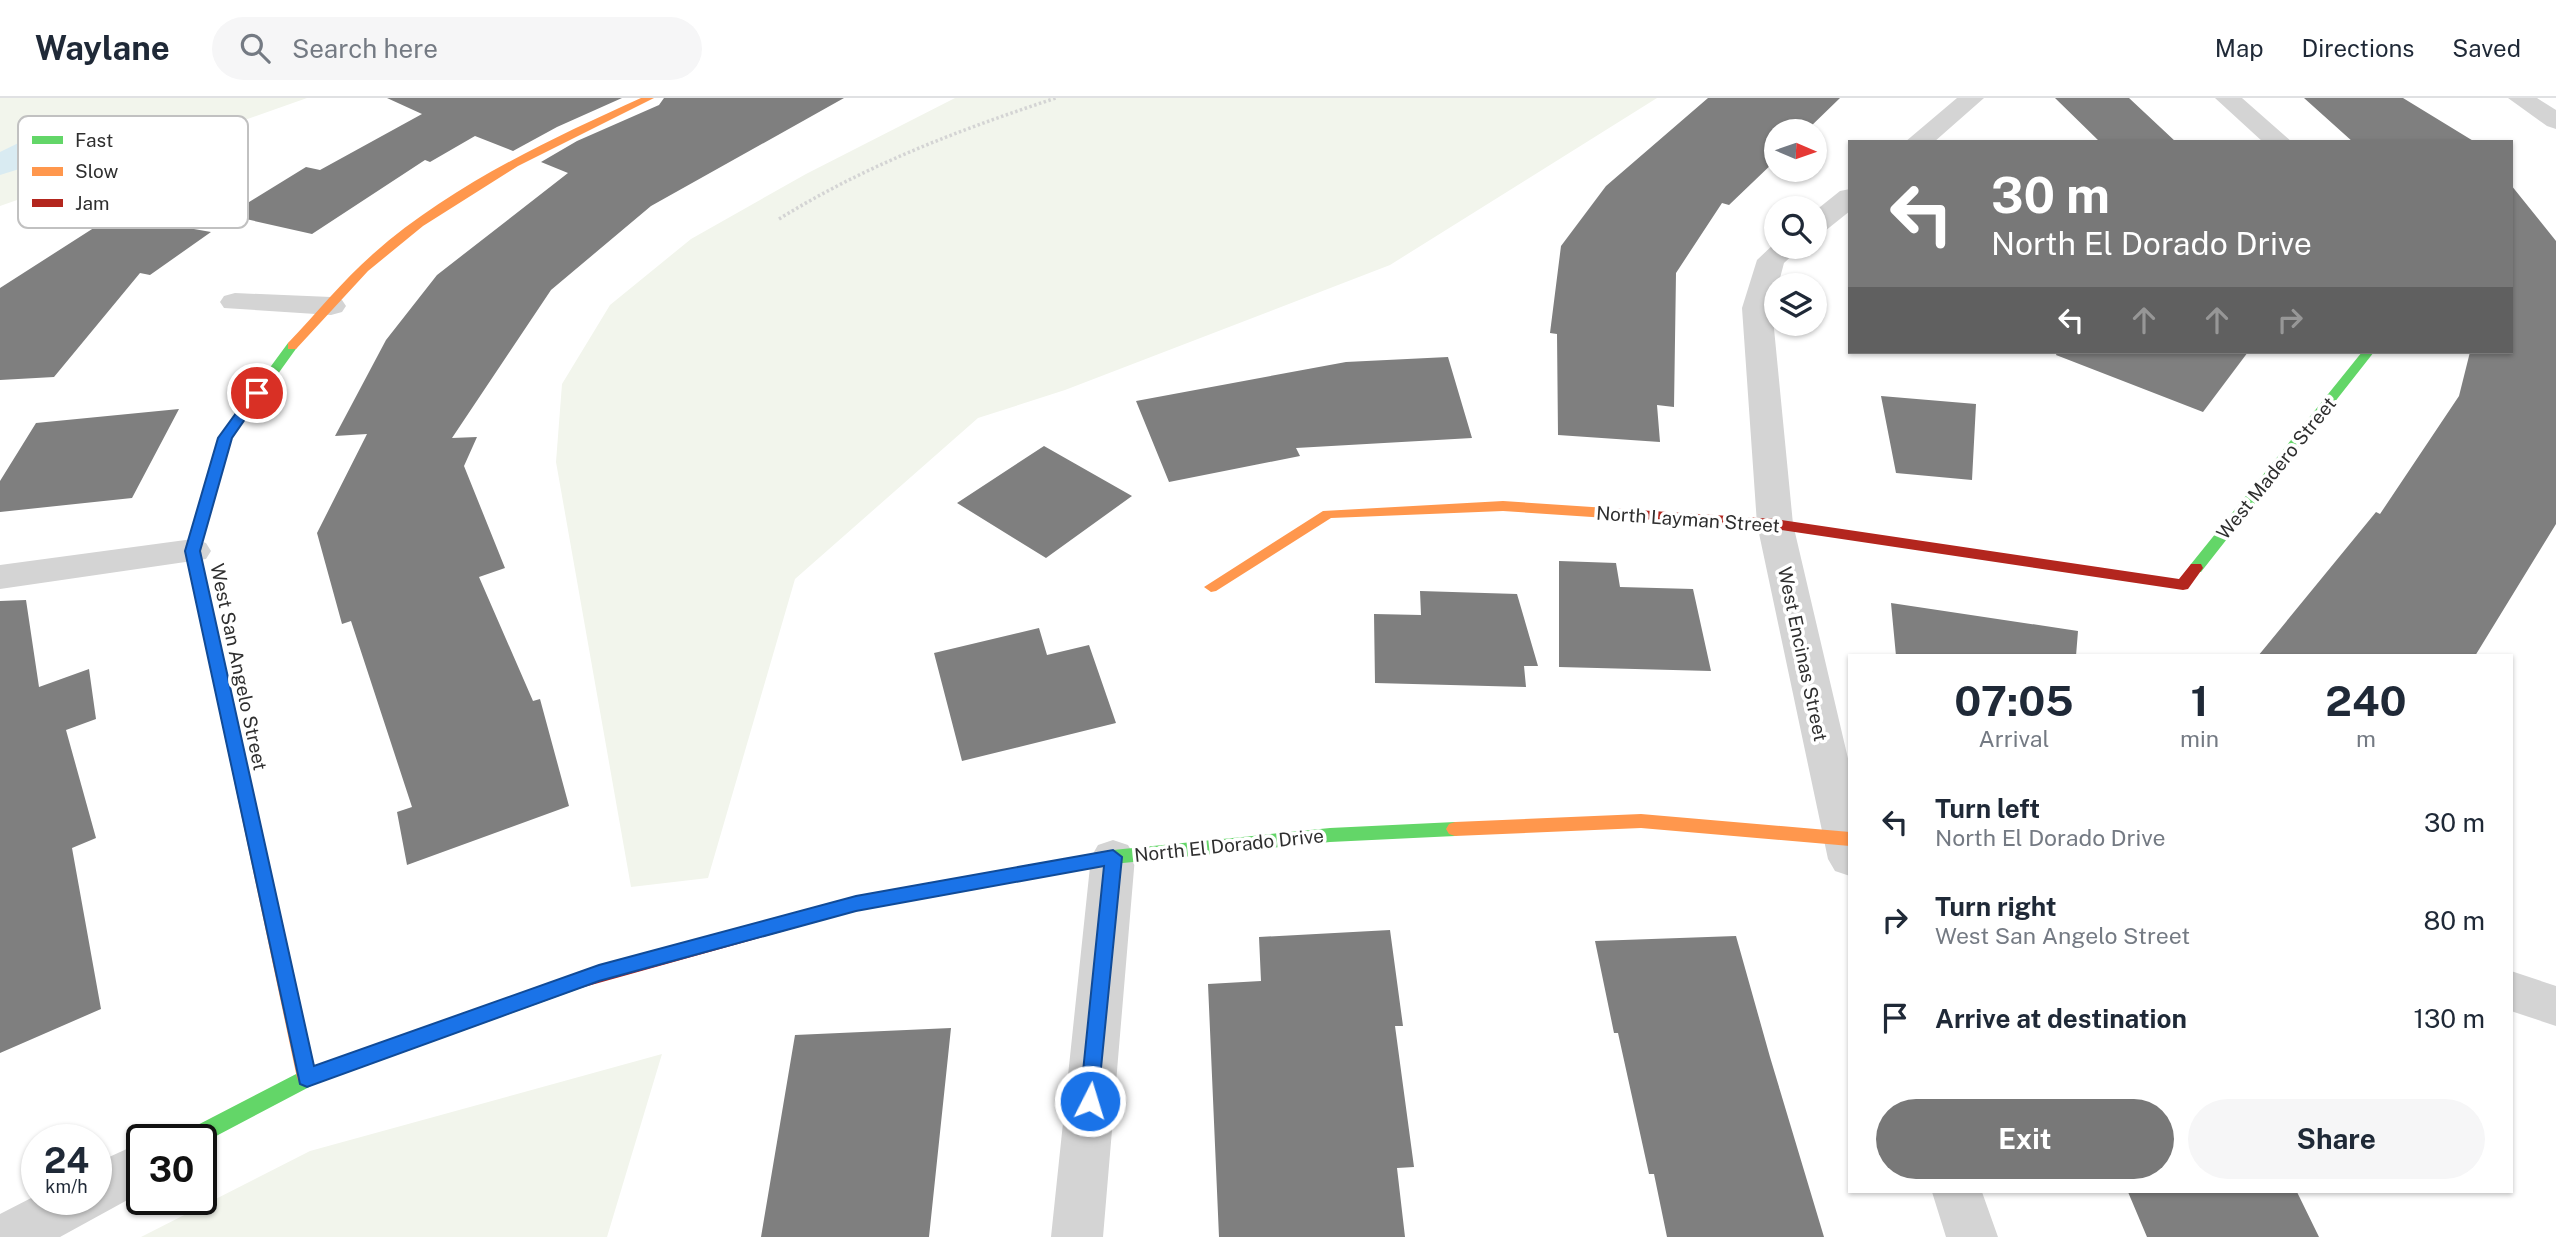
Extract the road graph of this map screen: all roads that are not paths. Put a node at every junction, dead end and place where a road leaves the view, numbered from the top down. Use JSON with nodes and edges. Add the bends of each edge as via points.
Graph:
{"nodes":[{"id":1,"x":649,"y":98,"type":"edge"},
{"id":2,"x":1972,"y":98,"type":"edge"},
{"id":3,"x":2227,"y":98,"type":"edge"},
{"id":4,"x":2520,"y":98,"type":"edge"},
{"id":5,"x":2556,"y":121,"type":"edge"},
{"id":6,"x":1920,"y":140,"type":"edge"},
{"id":7,"x":2277,"y":140,"type":"edge"},
{"id":8,"x":1848,"y":199,"type":"edge"},
{"id":9,"x":1827,"y":215,"type":"edge"},
{"id":10,"x":1772,"y":259,"type":"edge"},
{"id":11,"x":235,"y":302,"type":"dead end"},
{"id":12,"x":331,"y":306,"type":"junction"},
{"id":13,"x":2366,"y":354,"type":"edge"},
{"id":14,"x":1775,"y":524,"type":"junction"},
{"id":15,"x":192,"y":551,"type":"junction"},
{"id":16,"x":0,"y":577,"type":"edge"},
{"id":17,"x":2183,"y":585,"type":"joint"},
{"id":18,"x":1211,"y":587,"type":"dead end"},
{"id":19,"x":1847,"y":845,"type":"edge"},
{"id":20,"x":1113,"y":857,"type":"junction"},
{"id":21,"x":2513,"y":992,"type":"edge"},
{"id":22,"x":2556,"y":1006,"type":"edge"},
{"id":23,"x":307,"y":1078,"type":"junction"},
{"id":24,"x":217,"y":1125,"type":"edge"},
{"id":25,"x":1957,"y":1193,"type":"edge"},
{"id":26,"x":50,"y":1215,"type":"edge"},
{"id":27,"x":8,"y":1237,"type":"edge"},
{"id":28,"x":1077,"y":1237,"type":"edge"},
{"id":29,"x":1972,"y":1237,"type":"edge"}],
"edges":[{"from":1,"to":12,"type":"street","name":"West San Angelo Street","via":[[567,134],[489,179],[388,247]]},
{"from":2,"to":6,"type":"street"},
{"from":3,"to":7,"type":"street"},
{"from":4,"to":5,"type":"street"},
{"from":8,"to":9,"type":"street"},
{"from":10,"to":14,"type":"street","name":"West Encinas Street","via":[[1757,308]]},
{"from":11,"to":12,"type":"street"},
{"from":12,"to":15,"type":"street","name":"West San Angelo Street","via":[[289,349],[225,438]]},
{"from":13,"to":17,"type":"street","name":"West Madero Street"},
{"from":14,"to":17,"type":"street","name":"North Layman Street"},
{"from":14,"to":18,"type":"street","name":"North Layman Street","via":[[1503,506],[1328,514]]},
{"from":14,"to":19,"type":"street","name":"West Encinas Street"},
{"from":15,"to":16,"type":"street"},
{"from":15,"to":23,"type":"street","name":"West San Angelo Street"},
{"from":19,"to":20,"type":"street","name":"North El Dorado Drive","via":[[1641,821],[1330,835]]},
{"from":20,"to":23,"type":"street","name":"North El Dorado Drive","via":[[856,904],[599,973]]},
{"from":20,"to":28,"type":"street"},
{"from":21,"to":22,"type":"street"},
{"from":23,"to":24,"type":"street","name":"North El Dorado Drive"},
{"from":25,"to":29,"type":"street"},
{"from":26,"to":27,"type":"street"}]}
